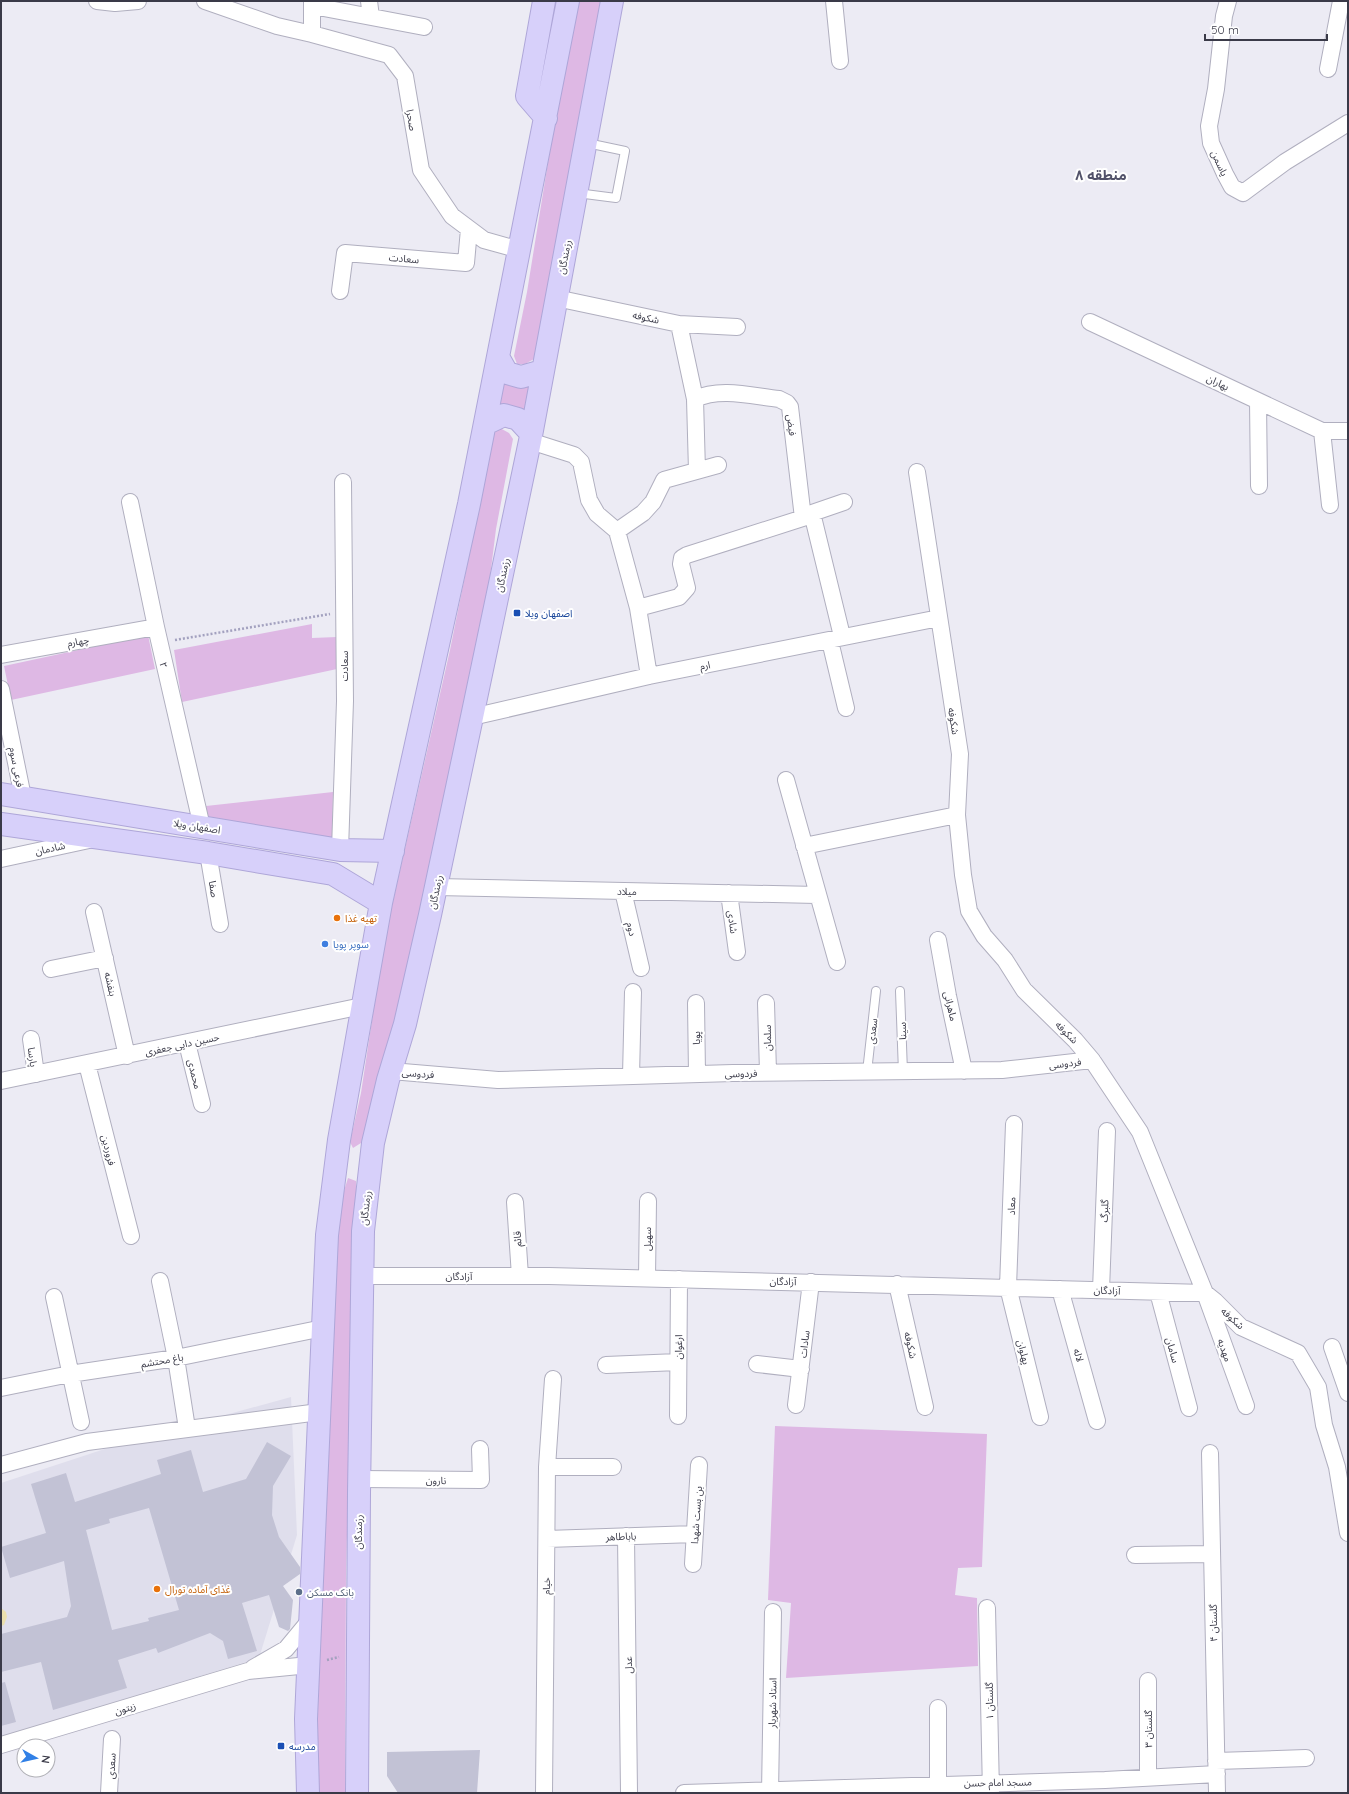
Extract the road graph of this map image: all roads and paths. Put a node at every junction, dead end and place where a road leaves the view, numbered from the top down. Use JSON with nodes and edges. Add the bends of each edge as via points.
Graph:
{"nodes":[{"id":1,"x":97,"y":1,"type":"edge"},
{"id":2,"x":138,"y":1,"type":"edge"},
{"id":3,"x":205,"y":1,"type":"edge"},
{"id":4,"x":369,"y":1,"type":"edge"},
{"id":5,"x":544,"y":1,"type":"edge"},
{"id":6,"x":568,"y":1,"type":"edge"},
{"id":7,"x":612,"y":1,"type":"edge"},
{"id":8,"x":834,"y":1,"type":"edge"},
{"id":9,"x":1228,"y":1,"type":"edge"},
{"id":10,"x":1341,"y":1,"type":"edge"},
{"id":11,"x":313,"y":4,"type":"edge"},
{"id":12,"x":371,"y":17,"type":"junction"},
{"id":13,"x":424,"y":27,"type":"dead end"},
{"id":14,"x":312,"y":34,"type":"junction"},
{"id":15,"x":840,"y":61,"type":"dead end"},
{"id":16,"x":1328,"y":69,"type":"dead end"},
{"id":17,"x":546,"y":118,"type":"junction"},
{"id":18,"x":1348,"y":123,"type":"edge"},
{"id":19,"x":585,"y":143,"type":"junction"},
{"id":20,"x":576,"y":193,"type":"junction"},
{"id":21,"x":469,"y":229,"type":"junction"},
{"id":22,"x":520,"y":250,"type":"junction"},
{"id":23,"x":340,"y":291,"type":"dead end"},
{"id":24,"x":556,"y":298,"type":"junction"},
{"id":25,"x":1090,"y":322,"type":"dead end"},
{"id":26,"x":680,"y":324,"type":"junction"},
{"id":27,"x":737,"y":327,"type":"dead end"},
{"id":28,"x":498,"y":357,"type":"junction"},
{"id":29,"x":542,"y":372,"type":"junction"},
{"id":30,"x":695,"y":399,"type":"junction"},
{"id":31,"x":1258,"y":400,"type":"junction"},
{"id":32,"x":485,"y":424,"type":"junction"},
{"id":33,"x":1322,"y":431,"type":"junction"},
{"id":34,"x":1348,"y":431,"type":"edge"},
{"id":35,"x":530,"y":436,"type":"junction"},
{"id":36,"x":718,"y":464,"type":"dead end"},
{"id":37,"x":697,"y":471,"type":"junction"},
{"id":38,"x":916,"y":472,"type":"dead end"},
{"id":39,"x":343,"y":482,"type":"dead end"},
{"id":40,"x":1259,"y":486,"type":"dead end"},
{"id":41,"x":130,"y":502,"type":"dead end"},
{"id":42,"x":844,"y":502,"type":"dead end"},
{"id":43,"x":1330,"y":505,"type":"dead end"},
{"id":44,"x":808,"y":516,"type":"junction"},
{"id":45,"x":616,"y":531,"type":"junction"},
{"id":46,"x":638,"y":608,"type":"junction"},
{"id":47,"x":344,"y":611,"type":"junction"},
{"id":48,"x":939,"y":618,"type":"junction"},
{"id":49,"x":158,"y":635,"type":"junction"},
{"id":50,"x":836,"y":638,"type":"junction"},
{"id":51,"x":1,"y":655,"type":"edge"},
{"id":52,"x":650,"y":676,"type":"junction"},
{"id":53,"x":1,"y":689,"type":"edge"},
{"id":54,"x":846,"y":708,"type":"dead end"},
{"id":55,"x":472,"y":717,"type":"junction"},
{"id":56,"x":786,"y":780,"type":"dead end"},
{"id":57,"x":1,"y":794,"type":"edge"},
{"id":58,"x":23,"y":797,"type":"junction"},
{"id":59,"x":957,"y":815,"type":"junction"},
{"id":60,"x":1,"y":824,"type":"edge"},
{"id":61,"x":202,"y":827,"type":"junction"},
{"id":62,"x":100,"y":838,"type":"junction"},
{"id":63,"x":804,"y":846,"type":"junction"},
{"id":64,"x":340,"y":850,"type":"junction"},
{"id":65,"x":393,"y":852,"type":"junction"},
{"id":66,"x":208,"y":853,"type":"junction"},
{"id":67,"x":1,"y":858,"type":"edge"},
{"id":68,"x":436,"y":888,"type":"junction"},
{"id":69,"x":623,"y":891,"type":"junction"},
{"id":70,"x":729,"y":893,"type":"junction"},
{"id":71,"x":817,"y":895,"type":"junction"},
{"id":72,"x":381,"y":903,"type":"junction"},
{"id":73,"x":94,"y":912,"type":"dead end"},
{"id":74,"x":220,"y":924,"type":"dead end"},
{"id":75,"x":938,"y":940,"type":"dead end"},
{"id":76,"x":737,"y":952,"type":"dead end"},
{"id":77,"x":105,"y":958,"type":"junction"},
{"id":78,"x":837,"y":962,"type":"dead end"},
{"id":79,"x":51,"y":968,"type":"dead end"},
{"id":80,"x":640,"y":968,"type":"dead end"},
{"id":81,"x":876,"y":991,"type":"dead end"},
{"id":82,"x":900,"y":991,"type":"dead end"},
{"id":83,"x":633,"y":992,"type":"dead end"},
{"id":84,"x":696,"y":1003,"type":"dead end"},
{"id":85,"x":766,"y":1003,"type":"dead end"},
{"id":86,"x":362,"y":1006,"type":"junction"},
{"id":87,"x":31,"y":1040,"type":"dead end"},
{"id":88,"x":187,"y":1043,"type":"junction"},
{"id":89,"x":127,"y":1056,"type":"junction"},
{"id":90,"x":1092,"y":1060,"type":"junction"},
{"id":91,"x":87,"y":1064,"type":"junction"},
{"id":92,"x":390,"y":1070,"type":"junction"},
{"id":93,"x":964,"y":1071,"type":"junction"},
{"id":94,"x":768,"y":1072,"type":"junction"},
{"id":95,"x":867,"y":1072,"type":"junction"},
{"id":96,"x":903,"y":1072,"type":"junction"},
{"id":97,"x":36,"y":1074,"type":"junction"},
{"id":98,"x":697,"y":1074,"type":"junction"},
{"id":99,"x":631,"y":1076,"type":"junction"},
{"id":100,"x":1,"y":1081,"type":"edge"},
{"id":101,"x":202,"y":1104,"type":"dead end"},
{"id":102,"x":1014,"y":1124,"type":"dead end"},
{"id":103,"x":1107,"y":1131,"type":"dead end"},
{"id":104,"x":648,"y":1201,"type":"dead end"},
{"id":105,"x":515,"y":1202,"type":"dead end"},
{"id":106,"x":131,"y":1236,"type":"dead end"},
{"id":107,"x":362,"y":1276,"type":"junction"},
{"id":108,"x":520,"y":1276,"type":"junction"},
{"id":109,"x":647,"y":1278,"type":"junction"},
{"id":110,"x":679,"y":1279,"type":"junction"},
{"id":111,"x":160,"y":1281,"type":"dead end"},
{"id":112,"x":811,"y":1282,"type":"junction"},
{"id":113,"x":897,"y":1284,"type":"junction"},
{"id":114,"x":1008,"y":1287,"type":"junction"},
{"id":115,"x":1060,"y":1289,"type":"junction"},
{"id":116,"x":1101,"y":1290,"type":"junction"},
{"id":117,"x":1158,"y":1292,"type":"junction"},
{"id":118,"x":1205,"y":1293,"type":"junction"},
{"id":119,"x":54,"y":1297,"type":"dead end"},
{"id":120,"x":323,"y":1328,"type":"junction"},
{"id":121,"x":1332,"y":1347,"type":"dead end"},
{"id":122,"x":176,"y":1358,"type":"junction"},
{"id":123,"x":678,"y":1362,"type":"junction"},
{"id":124,"x":758,"y":1364,"type":"dead end"},
{"id":125,"x":606,"y":1365,"type":"dead end"},
{"id":126,"x":801,"y":1369,"type":"junction"},
{"id":127,"x":70,"y":1374,"type":"junction"},
{"id":128,"x":553,"y":1379,"type":"dead end"},
{"id":129,"x":1,"y":1388,"type":"edge"},
{"id":130,"x":1348,"y":1393,"type":"edge"},
{"id":131,"x":796,"y":1405,"type":"dead end"},
{"id":132,"x":1246,"y":1406,"type":"dead end"},
{"id":133,"x":925,"y":1407,"type":"dead end"},
{"id":134,"x":1189,"y":1408,"type":"dead end"},
{"id":135,"x":319,"y":1412,"type":"junction"},
{"id":136,"x":678,"y":1416,"type":"dead end"},
{"id":137,"x":1040,"y":1417,"type":"dead end"},
{"id":138,"x":1097,"y":1421,"type":"dead end"},
{"id":139,"x":80,"y":1422,"type":"dead end"},
{"id":140,"x":186,"y":1422,"type":"dead end"},
{"id":141,"x":480,"y":1449,"type":"dead end"},
{"id":142,"x":1210,"y":1453,"type":"dead end"},
{"id":143,"x":1,"y":1465,"type":"edge"},
{"id":144,"x":699,"y":1466,"type":"dead end"},
{"id":145,"x":547,"y":1467,"type":"junction"},
{"id":146,"x":612,"y":1467,"type":"dead end"},
{"id":147,"x":359,"y":1479,"type":"junction"},
{"id":148,"x":1348,"y":1533,"type":"edge"},
{"id":149,"x":695,"y":1534,"type":"junction"},
{"id":150,"x":626,"y":1536,"type":"junction"},
{"id":151,"x":547,"y":1539,"type":"junction"},
{"id":152,"x":1212,"y":1554,"type":"junction"},
{"id":153,"x":1135,"y":1555,"type":"dead end"},
{"id":154,"x":693,"y":1564,"type":"dead end"},
{"id":155,"x":987,"y":1608,"type":"dead end"},
{"id":156,"x":773,"y":1612,"type":"dead end"},
{"id":157,"x":310,"y":1620,"type":"junction"},
{"id":158,"x":357,"y":1653,"type":"junction"},
{"id":159,"x":309,"y":1665,"type":"junction"},
{"id":160,"x":248,"y":1671,"type":"junction"},
{"id":161,"x":1148,"y":1680,"type":"dead end"},
{"id":162,"x":938,"y":1708,"type":"dead end"},
{"id":163,"x":112,"y":1739,"type":"dead end"},
{"id":164,"x":1,"y":1745,"type":"edge"},
{"id":165,"x":1306,"y":1758,"type":"dead end"},
{"id":166,"x":1216,"y":1768,"type":"junction"},
{"id":167,"x":1148,"y":1778,"type":"junction"},
{"id":168,"x":938,"y":1784,"type":"junction"},
{"id":169,"x":1105,"y":1787,"type":"edge"},
{"id":170,"x":991,"y":1788,"type":"edge"},
{"id":171,"x":770,"y":1791,"type":"edge"},
{"id":172,"x":109,"y":1793,"type":"edge"},
{"id":173,"x":308,"y":1793,"type":"edge"},
{"id":174,"x":357,"y":1793,"type":"edge"},
{"id":175,"x":544,"y":1793,"type":"edge"},
{"id":176,"x":629,"y":1793,"type":"edge"},
{"id":177,"x":684,"y":1793,"type":"edge"},
{"id":178,"x":1216,"y":1793,"type":"edge"}],
"edges":[{"from":1,"to":2,"type":"street"},
{"from":3,"to":14,"type":"street","name":"صحرا","via":[[277,26]]},
{"from":4,"to":12,"type":"street"},
{"from":5,"to":17,"type":"main road","via":[[527,96]]},
{"from":6,"to":17,"type":"main road"},
{"from":7,"to":19,"type":"main road","name":"رزمندگان"},
{"from":8,"to":15,"type":"street"},
{"from":9,"to":18,"type":"street","name":"یاسمن","via":[[1209,126],[1211,143],[1232,187],[1243,193],[1285,162]]},
{"from":10,"to":16,"type":"street"},
{"from":11,"to":12,"type":"street"},
{"from":11,"to":14,"type":"street"},
{"from":12,"to":13,"type":"street"},
{"from":14,"to":21,"type":"street","name":"صحرا","via":[[389,55],[405,76],[421,170],[452,216]]},
{"from":17,"to":22,"type":"main road"},
{"from":19,"to":20,"type":"main road","name":"رزمندگان"},
{"from":19,"to":20,"type":"lane","via":[[625,151],[616,198]]},
{"from":20,"to":24,"type":"main road","name":"رزمندگان"},
{"from":21,"to":22,"type":"street","name":"صحرا","via":[[484,240]]},
{"from":21,"to":23,"type":"street","name":"سعادت","via":[[466,263],[345,253]]},
{"from":22,"to":28,"type":"main road"},
{"from":24,"to":26,"type":"street","name":"شکوفه"},
{"from":24,"to":29,"type":"main road","name":"رزمندگان"},
{"from":25,"to":31,"type":"street","name":"بهاران"},
{"from":26,"to":27,"type":"street","name":"شکوفه"},
{"from":26,"to":30,"type":"street"},
{"from":28,"to":29,"type":"main road","via":[[507,373],[521,377]]},
{"from":28,"to":32,"type":"main road"},
{"from":29,"to":35,"type":"main road","name":"رزمندگان"},
{"from":30,"to":37,"type":"street"},
{"from":30,"to":44,"type":"street","name":"فیض","via":[[706,393],[726,393],[779,399],[787,403],[790,407]]},
{"from":31,"to":33,"type":"street","name":"بهاران"},
{"from":31,"to":40,"type":"street"},
{"from":32,"to":35,"type":"main road","via":[[504,415],[518,419]]},
{"from":32,"to":65,"type":"main road"},
{"from":33,"to":34,"type":"street","name":"بهاران"},
{"from":33,"to":43,"type":"street"},
{"from":35,"to":45,"type":"street","via":[[574,455],[581,462],[589,500],[597,514]]},
{"from":35,"to":55,"type":"main road","name":"رزمندگان"},
{"from":36,"to":37,"type":"street"},
{"from":37,"to":45,"type":"street","via":[[664,480],[653,502],[643,513]]},
{"from":38,"to":48,"type":"street","name":"شکوفه"},
{"from":39,"to":47,"type":"street","name":"سعادت"},
{"from":41,"to":49,"type":"street","name":"۲"},
{"from":42,"to":44,"type":"street"},
{"from":44,"to":46,"type":"street","via":[[687,555],[682,558],[681,564],[687,588],[684,592],[679,597]]},
{"from":44,"to":50,"type":"street"},
{"from":45,"to":46,"type":"street"},
{"from":46,"to":52,"type":"street"},
{"from":47,"to":49,"type":"path"},
{"from":47,"to":64,"type":"street","name":"سعادت","via":[[345,701]]},
{"from":48,"to":50,"type":"street","name":"ارم"},
{"from":48,"to":59,"type":"street","name":"شکوفه","via":[[960,754]]},
{"from":49,"to":51,"type":"street","name":"چهارم"},
{"from":49,"to":61,"type":"street","name":"۲"},
{"from":50,"to":52,"type":"street","name":"ارم"},
{"from":50,"to":54,"type":"street"},
{"from":52,"to":55,"type":"street","name":"ارم"},
{"from":53,"to":58,"type":"street","name":"فرعی سوم"},
{"from":55,"to":68,"type":"main road","name":"رزمندگان"},
{"from":56,"to":63,"type":"street"},
{"from":57,"to":58,"type":"main road","name":"اصفهان ویلا"},
{"from":58,"to":61,"type":"main road","name":"اصفهان ویلا"},
{"from":59,"to":63,"type":"street"},
{"from":59,"to":90,"type":"street","name":"شکوفه","via":[[969,911],[1024,990]]},
{"from":60,"to":62,"type":"main road"},
{"from":61,"to":64,"type":"main road","name":"اصفهان ویلا"},
{"from":62,"to":66,"type":"main road"},
{"from":62,"to":67,"type":"street","name":"شادمان"},
{"from":63,"to":71,"type":"street"},
{"from":64,"to":65,"type":"main road","name":"اصفهان ویلا"},
{"from":65,"to":72,"type":"main road"},
{"from":66,"to":72,"type":"main road","via":[[333,874]]},
{"from":66,"to":74,"type":"street","name":"صفا"},
{"from":68,"to":69,"type":"street","name":"میلاد"},
{"from":68,"to":92,"type":"main road","name":"رزمندگان","via":[[405,1024]]},
{"from":69,"to":70,"type":"street","name":"میلاد"},
{"from":69,"to":80,"type":"street","name":"دوم"},
{"from":70,"to":71,"type":"street","name":"میلاد"},
{"from":70,"to":76,"type":"street","name":"شادی"},
{"from":71,"to":78,"type":"street"},
{"from":72,"to":86,"type":"main road"},
{"from":73,"to":77,"type":"street","name":"بنفشه"},
{"from":75,"to":93,"type":"street","name":"ماهرانی"},
{"from":77,"to":79,"type":"street"},
{"from":77,"to":89,"type":"street","name":"بنفشه"},
{"from":81,"to":95,"type":"lane","name":"سعدی"},
{"from":82,"to":96,"type":"lane","name":"سینا"},
{"from":83,"to":99,"type":"street"},
{"from":84,"to":98,"type":"street","name":"پویا"},
{"from":85,"to":94,"type":"street","name":"سلمان"},
{"from":86,"to":88,"type":"street","name":"حسین دایی جعفری"},
{"from":86,"to":120,"type":"main road","via":[[339,1140],[326,1236]]},
{"from":87,"to":97,"type":"street","name":"پارسا"},
{"from":88,"to":89,"type":"street","name":"حسین دایی جعفری"},
{"from":88,"to":101,"type":"street","name":"محمدی"},
{"from":89,"to":91,"type":"street","name":"حسین دایی جعفری"},
{"from":90,"to":93,"type":"street","name":"فردوسی","via":[[1002,1070]]},
{"from":90,"to":118,"type":"street","name":"شکوفه","via":[[1140,1132]]},
{"from":91,"to":97,"type":"street","name":"حسین دایی جعفری"},
{"from":91,"to":106,"type":"street","name":"فروردین"},
{"from":92,"to":99,"type":"street","name":"فردوسی","via":[[498,1080]]},
{"from":92,"to":107,"type":"main road","name":"رزمندگان","via":[[373,1144],[363,1231]]},
{"from":93,"to":96,"type":"street","name":"فردوسی"},
{"from":94,"to":95,"type":"street","name":"فردوسی"},
{"from":94,"to":98,"type":"street","name":"فردوسی"},
{"from":95,"to":96,"type":"street","name":"فردوسی"},
{"from":97,"to":100,"type":"street","name":"حسین دایی جعفری"},
{"from":98,"to":99,"type":"street","name":"فردوسی"},
{"from":102,"to":114,"type":"street","name":"معاد"},
{"from":103,"to":116,"type":"street","name":"گلبرگ"},
{"from":104,"to":109,"type":"street","name":"سهیل"},
{"from":105,"to":108,"type":"street","name":"قائم"},
{"from":107,"to":108,"type":"street","name":"آزادگان"},
{"from":107,"to":147,"type":"main road","name":"رزمندگان"},
{"from":108,"to":109,"type":"street","name":"آزادگان"},
{"from":109,"to":110,"type":"street","name":"آزادگان"},
{"from":110,"to":112,"type":"street","name":"آزادگان"},
{"from":110,"to":123,"type":"street","name":"ارغوان"},
{"from":111,"to":122,"type":"street"},
{"from":112,"to":113,"type":"street","name":"آزادگان"},
{"from":112,"to":126,"type":"street","name":"سادات"},
{"from":113,"to":114,"type":"street","name":"آزادگان"},
{"from":113,"to":133,"type":"street","name":"شکوفه"},
{"from":114,"to":115,"type":"street","name":"آزادگان"},
{"from":114,"to":137,"type":"street","name":"پهلوان"},
{"from":115,"to":116,"type":"street","name":"آزادگان"},
{"from":115,"to":138,"type":"street","name":"لاله"},
{"from":116,"to":117,"type":"street","name":"آزادگان"},
{"from":117,"to":118,"type":"street","name":"آزادگان"},
{"from":117,"to":134,"type":"street","name":"سامان"},
{"from":118,"to":132,"type":"street","name":"مهدیه"},
{"from":118,"to":148,"type":"street","name":"شکوفه","via":[[1241,1327],[1298,1353],[1318,1387],[1324,1426],[1337,1467]]},
{"from":119,"to":127,"type":"street"},
{"from":120,"to":122,"type":"street","name":"باغ محتشم"},
{"from":120,"to":135,"type":"main road"},
{"from":121,"to":130,"type":"street"},
{"from":122,"to":127,"type":"street","name":"باغ محتشم"},
{"from":122,"to":140,"type":"street"},
{"from":123,"to":125,"type":"street"},
{"from":123,"to":136,"type":"street","name":"ارغوان"},
{"from":124,"to":126,"type":"street"},
{"from":126,"to":131,"type":"street","name":"سادات"},
{"from":127,"to":129,"type":"street","name":"باغ محتشم"},
{"from":127,"to":139,"type":"street"},
{"from":128,"to":145,"type":"street","name":"خیام"},
{"from":135,"to":143,"type":"street","via":[[87,1442]]},
{"from":135,"to":157,"type":"main road"},
{"from":141,"to":147,"type":"street","name":"نارون","via":[[481,1480]]},
{"from":142,"to":152,"type":"street","name":"گلستان ۴"},
{"from":144,"to":149,"type":"street","name":"بن بست شهدا"},
{"from":145,"to":146,"type":"street"},
{"from":145,"to":151,"type":"street","name":"خیام"},
{"from":147,"to":158,"type":"main road","name":"رزمندگان"},
{"from":149,"to":150,"type":"street","name":"باباطاهر"},
{"from":149,"to":154,"type":"street","name":"بن بست شهدا"},
{"from":150,"to":151,"type":"street","name":"باباطاهر"},
{"from":150,"to":176,"type":"street","name":"عدل"},
{"from":151,"to":175,"type":"street","name":"خیام"},
{"from":152,"to":153,"type":"street"},
{"from":152,"to":166,"type":"street","name":"گلستان ۴"},
{"from":155,"to":170,"type":"street","name":"گلستان ۱"},
{"from":156,"to":171,"type":"street","name":"استاد شهریار"},
{"from":157,"to":159,"type":"main road"},
{"from":157,"to":160,"type":"street","via":[[286,1649]]},
{"from":158,"to":159,"type":"path"},
{"from":158,"to":174,"type":"main road","name":"رزمندگان"},
{"from":159,"to":160,"type":"street"},
{"from":159,"to":173,"type":"main road","via":[[306,1719]]},
{"from":160,"to":164,"type":"street","name":"زیتون"},
{"from":161,"to":167,"type":"street","name":"گلستان ۳"},
{"from":162,"to":168,"type":"street"},
{"from":163,"to":172,"type":"street","name":"سعدی"},
{"from":165,"to":166,"type":"street","name":"مسجد امام حسن"},
{"from":166,"to":167,"type":"street","name":"مسجد امام حسن"},
{"from":166,"to":178,"type":"street","name":"گلستان ۴"},
{"from":167,"to":169,"type":"street","name":"مسجد امام حسن"},
{"from":168,"to":170,"type":"street","name":"مسجد امام حسن"},
{"from":168,"to":171,"type":"street","name":"مسجد امام حسن"},
{"from":169,"to":170,"type":"street","name":"مسجد امام حسن"},
{"from":171,"to":177,"type":"street","name":"مسجد امام حسن"}]}
